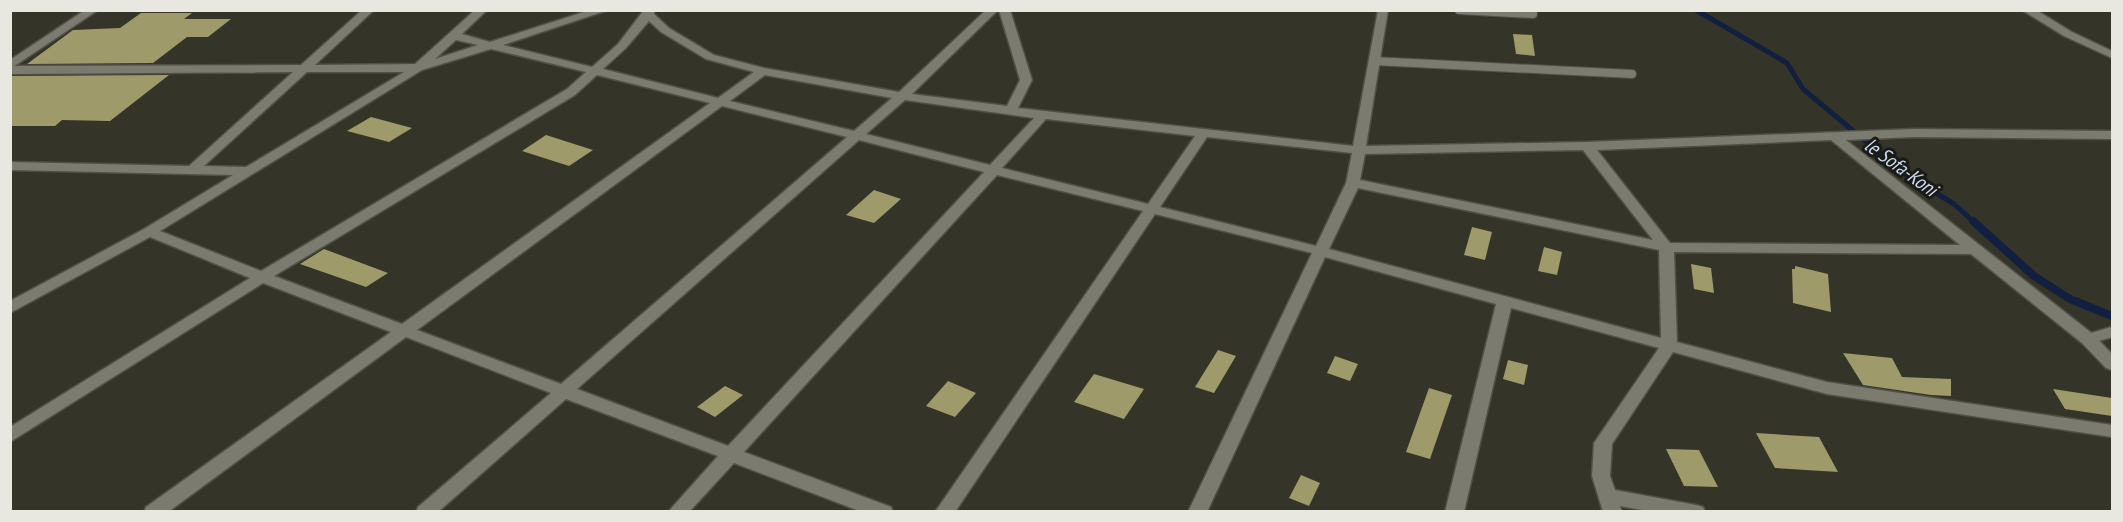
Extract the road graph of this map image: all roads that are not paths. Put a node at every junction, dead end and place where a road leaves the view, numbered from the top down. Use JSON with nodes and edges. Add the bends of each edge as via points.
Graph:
{"nodes":[{"id":1,"x":93,"y":10,"type":"edge"},
{"id":2,"x":369,"y":10,"type":"edge"},
{"id":3,"x":482,"y":10,"type":"edge"},
{"id":4,"x":603,"y":10,"type":"edge"},
{"id":5,"x":993,"y":10,"type":"edge"},
{"id":6,"x":1004,"y":10,"type":"edge"},
{"id":7,"x":1383,"y":10,"type":"edge"},
{"id":8,"x":1459,"y":10,"type":"edge"},
{"id":9,"x":2027,"y":10,"type":"edge"},
{"id":10,"x":649,"y":13,"type":"edge"},
{"id":11,"x":1533,"y":14,"type":"dead end"},
{"id":12,"x":454,"y":36,"type":"junction"},
{"id":13,"x":491,"y":45,"type":"junction"},
{"id":14,"x":2112,"y":55,"type":"edge"},
{"id":15,"x":1374,"y":61,"type":"junction"},
{"id":16,"x":10,"y":68,"type":"edge"},
{"id":17,"x":305,"y":68,"type":"junction"},
{"id":18,"x":418,"y":68,"type":"junction"},
{"id":19,"x":596,"y":71,"type":"junction"},
{"id":20,"x":763,"y":71,"type":"junction"},
{"id":21,"x":1632,"y":74,"type":"dead end"},
{"id":22,"x":902,"y":96,"type":"junction"},
{"id":23,"x":720,"y":102,"type":"junction"},
{"id":24,"x":1011,"y":110,"type":"junction"},
{"id":25,"x":1043,"y":115,"type":"junction"},
{"id":26,"x":1204,"y":132,"type":"junction"},
{"id":27,"x":1838,"y":135,"type":"junction"},
{"id":28,"x":2112,"y":135,"type":"edge"},
{"id":29,"x":857,"y":136,"type":"junction"},
{"id":30,"x":1587,"y":146,"type":"junction"},
{"id":31,"x":1357,"y":150,"type":"junction"},
{"id":32,"x":10,"y":166,"type":"edge"},
{"id":33,"x":192,"y":170,"type":"junction"},
{"id":34,"x":993,"y":170,"type":"junction"},
{"id":35,"x":251,"y":171,"type":"junction"},
{"id":36,"x":1353,"y":183,"type":"junction"},
{"id":37,"x":1151,"y":209,"type":"junction"},
{"id":38,"x":149,"y":232,"type":"junction"},
{"id":39,"x":1666,"y":247,"type":"junction"},
{"id":40,"x":1975,"y":250,"type":"junction"},
{"id":41,"x":1320,"y":251,"type":"junction"},
{"id":42,"x":262,"y":278,"type":"junction"},
{"id":43,"x":1505,"y":301,"type":"junction"},
{"id":44,"x":10,"y":308,"type":"edge"},
{"id":45,"x":403,"y":331,"type":"junction"},
{"id":46,"x":2112,"y":332,"type":"edge"},
{"id":47,"x":2088,"y":339,"type":"junction"},
{"id":48,"x":1669,"y":346,"type":"junction"},
{"id":49,"x":2112,"y":364,"type":"edge"},
{"id":50,"x":566,"y":391,"type":"junction"},
{"id":51,"x":2112,"y":431,"type":"edge"},
{"id":52,"x":10,"y":436,"type":"edge"},
{"id":53,"x":730,"y":453,"type":"junction"},
{"id":54,"x":1610,"y":504,"type":"edge"},
{"id":55,"x":153,"y":512,"type":"edge"},
{"id":56,"x":425,"y":512,"type":"edge"},
{"id":57,"x":677,"y":512,"type":"edge"},
{"id":58,"x":884,"y":512,"type":"edge"},
{"id":59,"x":944,"y":512,"type":"edge"},
{"id":60,"x":1197,"y":512,"type":"edge"},
{"id":61,"x":1454,"y":512,"type":"edge"},
{"id":62,"x":1696,"y":512,"type":"edge"}],
"edges":[{"from":1,"to":16,"type":"street"},
{"from":2,"to":17,"type":"street"},
{"from":3,"to":12,"type":"street"},
{"from":4,"to":13,"type":"street"},
{"from":5,"to":22,"type":"street"},
{"from":6,"to":24,"type":"street","via":[[1026,80]]},
{"from":7,"to":15,"type":"street"},
{"from":8,"to":11,"type":"lane"},
{"from":9,"to":14,"type":"street"},
{"from":10,"to":19,"type":"street"},
{"from":10,"to":20,"type":"street","via":[[664,30],[710,57]]},
{"from":12,"to":13,"type":"street"},
{"from":12,"to":18,"type":"street"},
{"from":13,"to":18,"type":"street"},
{"from":13,"to":19,"type":"street"},
{"from":15,"to":21,"type":"lane"},
{"from":15,"to":31,"type":"street"},
{"from":16,"to":17,"type":"street"},
{"from":17,"to":18,"type":"street"},
{"from":17,"to":33,"type":"street"},
{"from":18,"to":35,"type":"street"},
{"from":19,"to":23,"type":"street"},
{"from":19,"to":42,"type":"street","via":[[571,92]]},
{"from":20,"to":22,"type":"street"},
{"from":20,"to":23,"type":"street"},
{"from":22,"to":24,"type":"street"},
{"from":22,"to":29,"type":"street"},
{"from":23,"to":29,"type":"street"},
{"from":23,"to":45,"type":"street"},
{"from":24,"to":25,"type":"street"},
{"from":25,"to":26,"type":"street"},
{"from":25,"to":34,"type":"street"},
{"from":26,"to":31,"type":"street"},
{"from":26,"to":37,"type":"street"},
{"from":27,"to":28,"type":"street"},
{"from":27,"to":30,"type":"street"},
{"from":27,"to":40,"type":"street","via":[[1857,157]]},
{"from":29,"to":34,"type":"street"},
{"from":29,"to":50,"type":"street"},
{"from":30,"to":31,"type":"street"},
{"from":30,"to":39,"type":"street"},
{"from":31,"to":36,"type":"street"},
{"from":32,"to":33,"type":"street"},
{"from":33,"to":35,"type":"street"},
{"from":34,"to":37,"type":"street"},
{"from":34,"to":53,"type":"street"},
{"from":35,"to":38,"type":"street"},
{"from":36,"to":39,"type":"street"},
{"from":36,"to":41,"type":"street"},
{"from":37,"to":41,"type":"street"},
{"from":37,"to":59,"type":"street"},
{"from":38,"to":42,"type":"street"},
{"from":38,"to":44,"type":"street"},
{"from":39,"to":40,"type":"street"},
{"from":39,"to":48,"type":"street"},
{"from":40,"to":47,"type":"street"},
{"from":41,"to":43,"type":"street"},
{"from":41,"to":60,"type":"street"},
{"from":42,"to":45,"type":"street"},
{"from":42,"to":52,"type":"street"},
{"from":43,"to":48,"type":"street"},
{"from":43,"to":61,"type":"street"},
{"from":45,"to":50,"type":"street"},
{"from":45,"to":55,"type":"street"},
{"from":46,"to":47,"type":"lane"},
{"from":47,"to":49,"type":"street"},
{"from":48,"to":51,"type":"street","via":[[1827,388]]},
{"from":48,"to":54,"type":"street","via":[[1603,443],[1600,476]]},
{"from":50,"to":53,"type":"street"},
{"from":50,"to":56,"type":"street"},
{"from":53,"to":57,"type":"street"},
{"from":53,"to":58,"type":"street"},
{"from":54,"to":62,"type":"street"}]}
